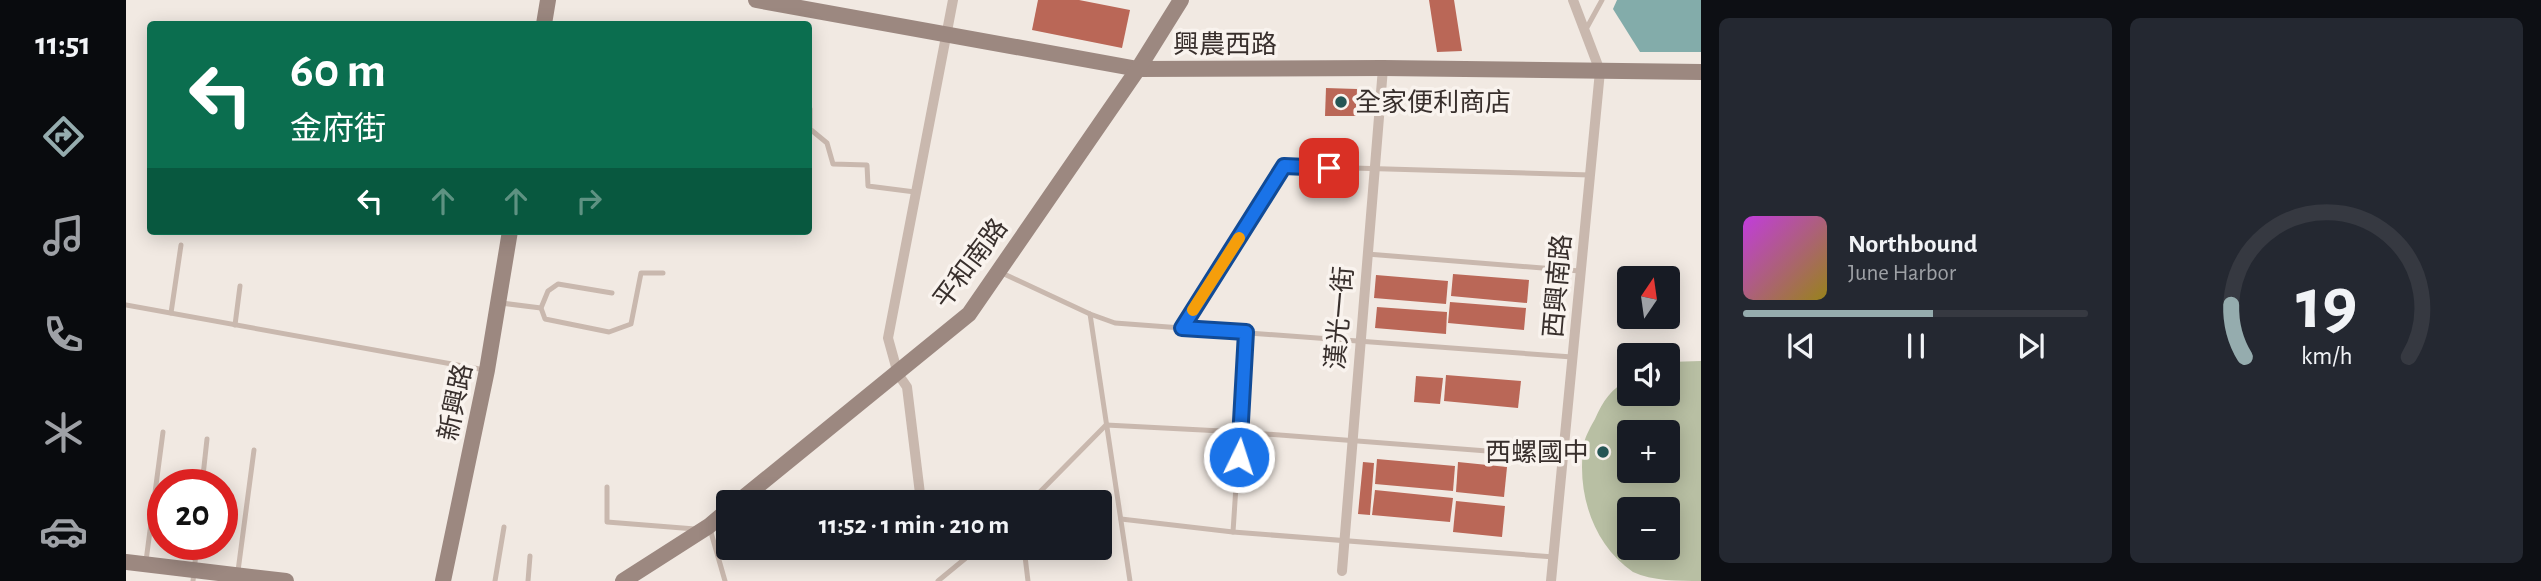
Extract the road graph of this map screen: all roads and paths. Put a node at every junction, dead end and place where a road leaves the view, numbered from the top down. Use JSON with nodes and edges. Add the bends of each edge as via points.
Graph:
{"nodes":[{"id":1,"x":548,"y":0,"type":"edge"},
{"id":2,"x":756,"y":0,"type":"edge"},
{"id":3,"x":953,"y":0,"type":"edge"},
{"id":4,"x":1181,"y":0,"type":"edge"},
{"id":5,"x":1573,"y":0,"type":"edge"},
{"id":6,"x":1602,"y":0,"type":"edge"},
{"id":7,"x":544,"y":21,"type":"edge"},
{"id":8,"x":1585,"y":31,"type":"junction"},
{"id":9,"x":946,"y":35,"type":"junction"},
{"id":10,"x":1383,"y":68,"type":"junction"},
{"id":11,"x":1138,"y":69,"type":"junction"},
{"id":12,"x":1600,"y":71,"type":"junction"},
{"id":13,"x":1701,"y":72,"type":"edge"},
{"id":14,"x":812,"y":130,"type":"edge"},
{"id":15,"x":1374,"y":170,"type":"junction"},
{"id":16,"x":1590,"y":175,"type":"junction"},
{"id":17,"x":915,"y":192,"type":"junction"},
{"id":18,"x":509,"y":235,"type":"edge"},
{"id":19,"x":181,"y":245,"type":"dead end"},
{"id":20,"x":1367,"y":254,"type":"junction"},
{"id":21,"x":999,"y":271,"type":"junction"},
{"id":22,"x":1581,"y":271,"type":"junction"},
{"id":23,"x":663,"y":272,"type":"dead end"},
{"id":24,"x":240,"y":286,"type":"dead end"},
{"id":25,"x":611,"y":293,"type":"dead end"},
{"id":26,"x":498,"y":303,"type":"junction"},
{"id":27,"x":126,"y":305,"type":"edge"},
{"id":28,"x":541,"y":307,"type":"junction"},
{"id":29,"x":171,"y":313,"type":"junction"},
{"id":30,"x":1090,"y":314,"type":"junction"},
{"id":31,"x":235,"y":325,"type":"junction"},
{"id":32,"x":1182,"y":328,"type":"junction"},
{"id":33,"x":1246,"y":332,"type":"junction"},
{"id":34,"x":1360,"y":341,"type":"junction"},
{"id":35,"x":1573,"y":357,"type":"junction"},
{"id":36,"x":487,"y":370,"type":"junction"},
{"id":37,"x":898,"y":374,"type":"junction"},
{"id":38,"x":1106,"y":425,"type":"junction"},
{"id":39,"x":163,"y":432,"type":"dead end"},
{"id":40,"x":1241,"y":432,"type":"junction"},
{"id":41,"x":207,"y":439,"type":"dead end"},
{"id":42,"x":1352,"y":440,"type":"junction"},
{"id":43,"x":254,"y":450,"type":"dead end"},
{"id":44,"x":1565,"y":457,"type":"junction"},
{"id":45,"x":204,"y":469,"type":"edge"},
{"id":46,"x":607,"y":487,"type":"dead end"},
{"id":47,"x":753,"y":490,"type":"edge"},
{"id":48,"x":920,"y":490,"type":"edge"},
{"id":49,"x":1042,"y":490,"type":"edge"},
{"id":50,"x":1121,"y":519,"type":"junction"},
{"id":51,"x":716,"y":520,"type":"edge"},
{"id":52,"x":504,"y":527,"type":"dead end"},
{"id":53,"x":706,"y":528,"type":"junction"},
{"id":54,"x":1233,"y":532,"type":"junction"},
{"id":55,"x":1344,"y":540,"type":"junction"},
{"id":56,"x":530,"y":556,"type":"dead end"},
{"id":57,"x":1554,"y":557,"type":"junction"},
{"id":58,"x":963,"y":560,"type":"edge"},
{"id":59,"x":1025,"y":560,"type":"edge"},
{"id":60,"x":126,"y":562,"type":"edge"},
{"id":61,"x":145,"y":564,"type":"junction"},
{"id":62,"x":1342,"y":571,"type":"dead end"},
{"id":63,"x":194,"y":575,"type":"edge"},
{"id":64,"x":237,"y":575,"type":"junction"},
{"id":65,"x":263,"y":580,"type":"edge"},
{"id":66,"x":627,"y":580,"type":"edge"},
{"id":67,"x":286,"y":581,"type":"edge"},
{"id":68,"x":443,"y":581,"type":"edge"},
{"id":69,"x":495,"y":581,"type":"edge"},
{"id":70,"x":528,"y":581,"type":"edge"},
{"id":71,"x":725,"y":581,"type":"edge"},
{"id":72,"x":938,"y":581,"type":"edge"},
{"id":73,"x":1028,"y":581,"type":"edge"},
{"id":74,"x":1130,"y":581,"type":"edge"},
{"id":75,"x":1551,"y":581,"type":"edge"}],
"edges":[{"from":1,"to":7,"type":"main road"},
{"from":2,"to":9,"type":"main road","name":"興農西路"},
{"from":3,"to":9,"type":"street"},
{"from":4,"to":11,"type":"main road","name":"平和南路"},
{"from":5,"to":8,"type":"street","name":"西興南路"},
{"from":6,"to":8,"type":"lane"},
{"from":8,"to":12,"type":"street","name":"西興南路"},
{"from":9,"to":11,"type":"main road","name":"興農西路"},
{"from":9,"to":17,"type":"street"},
{"from":10,"to":11,"type":"main road","name":"興農西路"},
{"from":10,"to":12,"type":"main road","name":"興農西路"},
{"from":10,"to":15,"type":"street","name":"漢光一街"},
{"from":11,"to":21,"type":"main road","name":"平和南路"},
{"from":12,"to":13,"type":"main road","name":"興農西路"},
{"from":12,"to":16,"type":"street","name":"西興南路"},
{"from":14,"to":17,"type":"lane","via":[[827,143],[833,164],[867,165],[868,186]]},
{"from":15,"to":16,"type":"lane"},
{"from":15,"to":20,"type":"street","name":"漢光一街"},
{"from":15,"to":32,"type":"lane","via":[[1284,166]]},
{"from":16,"to":22,"type":"street","name":"西興南路"},
{"from":17,"to":37,"type":"street","via":[[888,338]]},
{"from":18,"to":26,"type":"main road","name":"新興路"},
{"from":19,"to":29,"type":"lane"},
{"from":20,"to":22,"type":"lane"},
{"from":20,"to":34,"type":"street","name":"漢光一街"},
{"from":21,"to":30,"type":"lane"},
{"from":21,"to":37,"type":"main road","name":"平和南路","via":[[969,314]]},
{"from":22,"to":35,"type":"street","name":"西興南路"},
{"from":23,"to":28,"type":"lane","via":[[641,273],[631,324],[609,332],[545,319]]},
{"from":24,"to":31,"type":"lane"},
{"from":25,"to":28,"type":"lane","via":[[558,284],[548,291]]},
{"from":26,"to":28,"type":"lane"},
{"from":26,"to":36,"type":"main road","name":"新興路"},
{"from":27,"to":29,"type":"lane"},
{"from":29,"to":31,"type":"lane"},
{"from":30,"to":32,"type":"lane","via":[[1115,323]]},
{"from":30,"to":38,"type":"lane"},
{"from":31,"to":36,"type":"lane"},
{"from":32,"to":33,"type":"lane"},
{"from":33,"to":34,"type":"lane"},
{"from":33,"to":40,"type":"lane"},
{"from":34,"to":35,"type":"lane"},
{"from":34,"to":42,"type":"street","name":"漢光一街"},
{"from":35,"to":44,"type":"street","name":"西興南路"},
{"from":36,"to":68,"type":"main road","name":"新興路"},
{"from":37,"to":47,"type":"main road","name":"平和南路"},
{"from":37,"to":48,"type":"street","via":[[907,387]]},
{"from":38,"to":40,"type":"lane"},
{"from":38,"to":49,"type":"lane"},
{"from":38,"to":50,"type":"lane"},
{"from":39,"to":61,"type":"lane"},
{"from":40,"to":42,"type":"lane"},
{"from":40,"to":54,"type":"lane"},
{"from":41,"to":45,"type":"lane"},
{"from":42,"to":44,"type":"lane"},
{"from":42,"to":55,"type":"street","name":"漢光一街"},
{"from":43,"to":64,"type":"lane"},
{"from":44,"to":57,"type":"street","name":"西興南路"},
{"from":46,"to":53,"type":"lane","via":[[607,522]]},
{"from":50,"to":54,"type":"lane"},
{"from":50,"to":74,"type":"lane"},
{"from":51,"to":53,"type":"main road"},
{"from":52,"to":69,"type":"lane"},
{"from":53,"to":66,"type":"main road"},
{"from":53,"to":71,"type":"lane"},
{"from":54,"to":55,"type":"lane"},
{"from":55,"to":57,"type":"lane"},
{"from":55,"to":62,"type":"street","name":"漢光一街"},
{"from":56,"to":70,"type":"lane"},
{"from":57,"to":75,"type":"street","name":"西興南路"},
{"from":58,"to":72,"type":"lane"},
{"from":59,"to":73,"type":"lane"},
{"from":60,"to":61,"type":"main road"},
{"from":61,"to":63,"type":"main road"},
{"from":63,"to":64,"type":"main road"},
{"from":64,"to":65,"type":"main road"},
{"from":65,"to":67,"type":"main road"}]}
